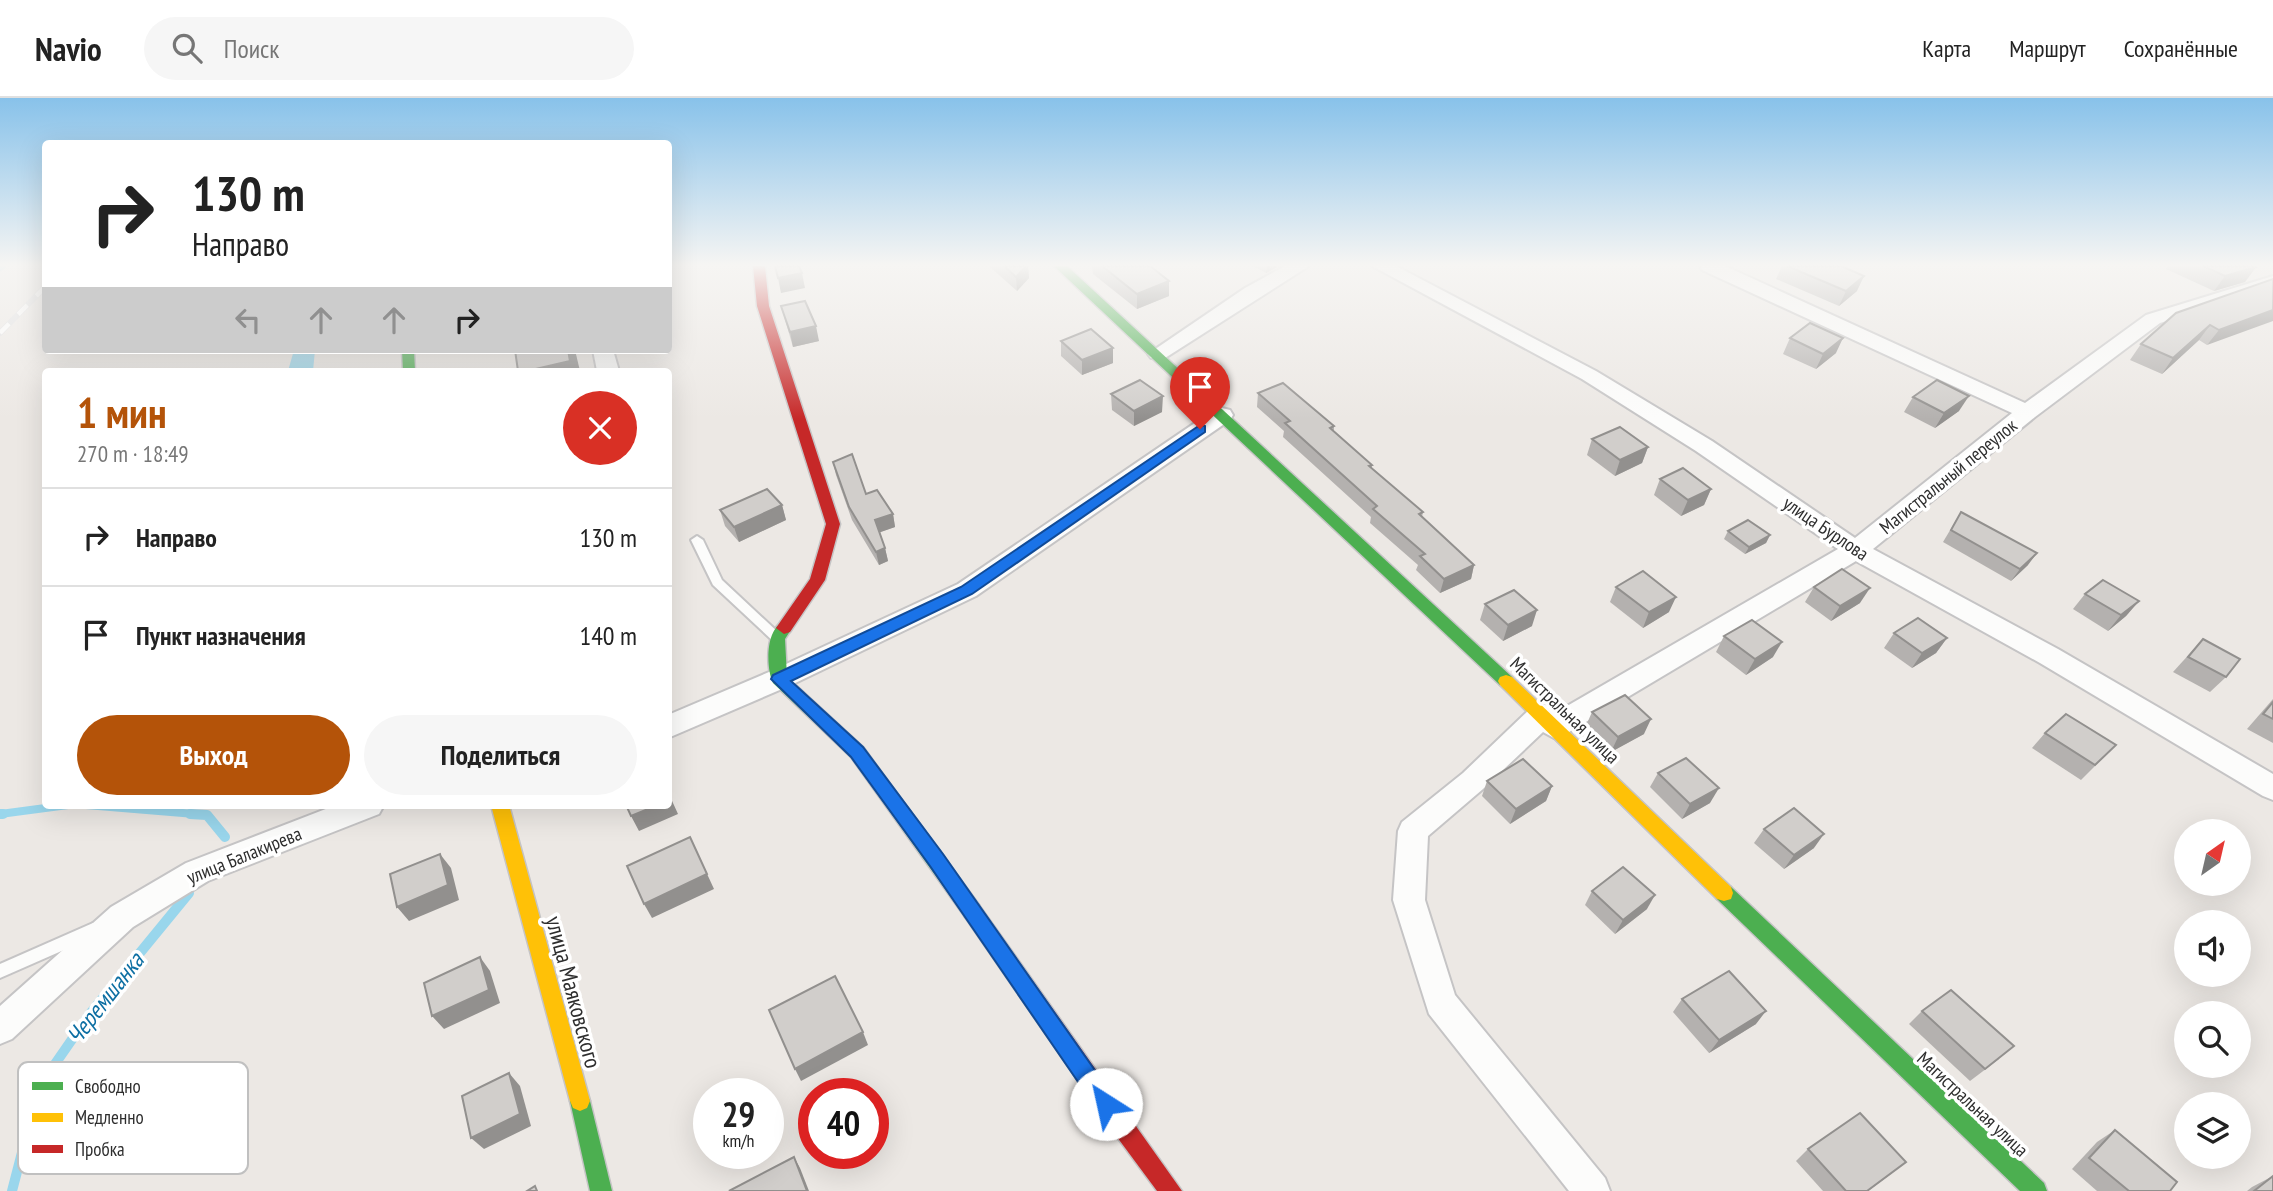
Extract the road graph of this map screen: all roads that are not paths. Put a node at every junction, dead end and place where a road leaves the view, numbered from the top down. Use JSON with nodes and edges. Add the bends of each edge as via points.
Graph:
{"nodes":[{"id":1,"x":767,"y":317,"type":"edge"},
{"id":2,"x":1117,"y":317,"type":"edge"},
{"id":3,"x":1214,"y":317,"type":"edge"},
{"id":4,"x":1479,"y":317,"type":"edge"},
{"id":5,"x":1820,"y":317,"type":"edge"},
{"id":6,"x":2159,"y":317,"type":"edge"},
{"id":7,"x":1158,"y":354,"type":"junction"},
{"id":8,"x":2027,"y":412,"type":"junction"},
{"id":9,"x":1222,"y":415,"type":"junction"},
{"id":10,"x":697,"y":540,"type":"dead end"},
{"id":11,"x":1856,"y":550,"type":"junction"},
{"id":12,"x":776,"y":638,"type":"junction"},
{"id":13,"x":779,"y":679,"type":"junction"},
{"id":14,"x":1548,"y":721,"type":"junction"},
{"id":15,"x":672,"y":725,"type":"edge"},
{"id":16,"x":2273,"y":788,"type":"edge"},
{"id":17,"x":359,"y":809,"type":"edge"},
{"id":18,"x":501,"y":809,"type":"edge"},
{"id":19,"x":122,"y":917,"type":"junction"},
{"id":20,"x":0,"y":971,"type":"edge"},
{"id":21,"x":0,"y":1028,"type":"edge"},
{"id":22,"x":601,"y":1191,"type":"edge"},
{"id":23,"x":1171,"y":1191,"type":"edge"},
{"id":24,"x":1591,"y":1191,"type":"edge"},
{"id":25,"x":2036,"y":1191,"type":"edge"}],
"edges":[{"from":1,"to":12,"type":"street","via":[[833,524],[817,580]]},
{"from":2,"to":7,"type":"street","name":"Магистральная улица"},
{"from":3,"to":7,"type":"street"},
{"from":4,"to":11,"type":"street","name":"улица Бурлова","via":[[1590,375]]},
{"from":5,"to":8,"type":"street"},
{"from":6,"to":8,"type":"street","name":"Магистральный переулок"},
{"from":7,"to":9,"type":"street","name":"Магистральная улица"},
{"from":8,"to":11,"type":"street","name":"Магистральный переулок"},
{"from":9,"to":13,"type":"street","via":[[967,590]]},
{"from":9,"to":14,"type":"street","name":"Магистральная улица"},
{"from":10,"to":12,"type":"lane","via":[[717,582]]},
{"from":11,"to":14,"type":"street","name":"Магистральный переулок"},
{"from":11,"to":16,"type":"street","name":"улица Бурлова","via":[[2049,656]]},
{"from":12,"to":13,"type":"street"},
{"from":13,"to":15,"type":"street"},
{"from":13,"to":23,"type":"street","via":[[857,752]]},
{"from":14,"to":24,"type":"street","name":"Магистральный переулок","via":[[1413,831],[1409,900],[1441,1003]]},
{"from":14,"to":25,"type":"street","name":"Магистральная улица","via":[[1918,1083]]},
{"from":17,"to":19,"type":"street","name":"улица Балакирева","via":[[197,872]]},
{"from":18,"to":22,"type":"street","name":"улица Маяковского"},
{"from":19,"to":20,"type":"lane"},
{"from":19,"to":21,"type":"street","name":"улица Балакирева"}]}
